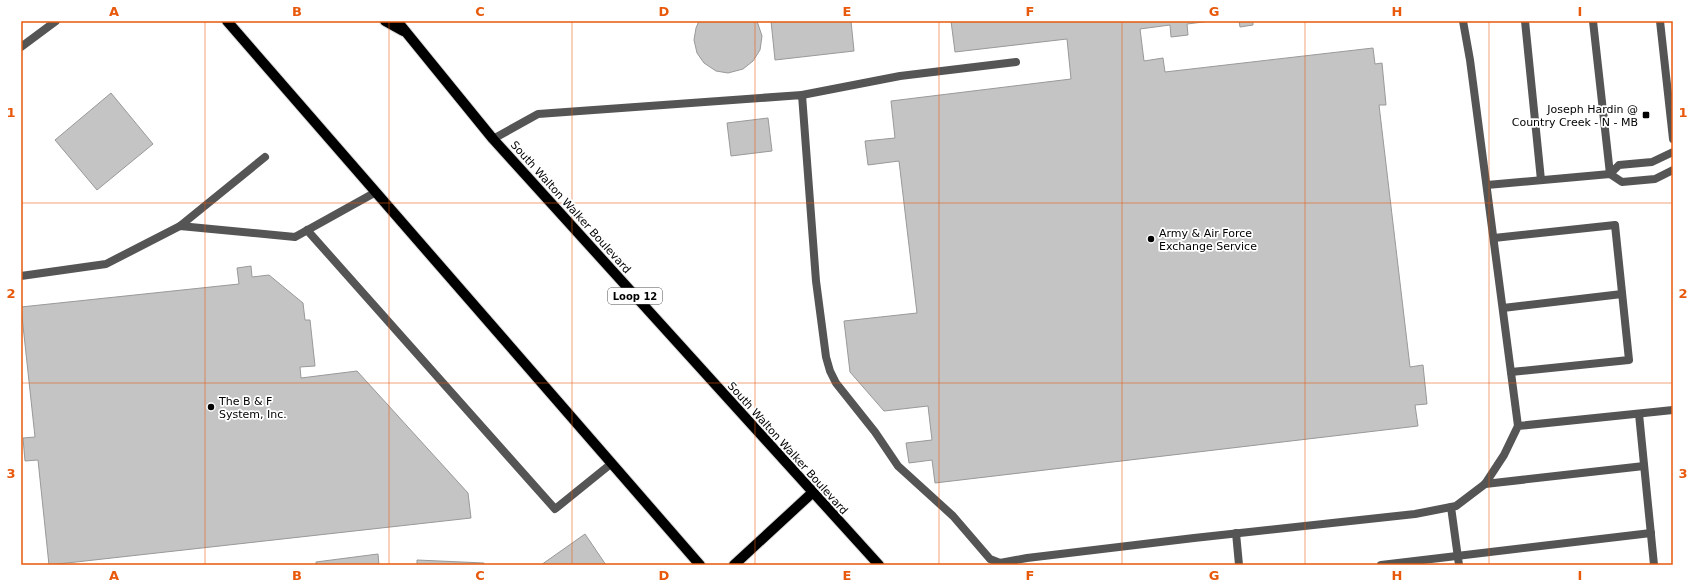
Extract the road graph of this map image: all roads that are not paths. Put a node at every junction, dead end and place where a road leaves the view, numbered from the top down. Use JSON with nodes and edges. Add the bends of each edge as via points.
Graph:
{"nodes":[{"id":1,"x":56,"y":21,"type":"edge"},
{"id":2,"x":227,"y":21,"type":"edge"},
{"id":3,"x":385,"y":21,"type":"edge"},
{"id":4,"x":397,"y":21,"type":"edge"},
{"id":5,"x":1463,"y":21,"type":"edge"},
{"id":6,"x":1525,"y":21,"type":"edge"},
{"id":7,"x":1593,"y":21,"type":"edge"},
{"id":8,"x":1660,"y":21,"type":"edge"},
{"id":9,"x":406,"y":33,"type":"junction"},
{"id":10,"x":21,"y":47,"type":"edge"},
{"id":11,"x":1016,"y":62,"type":"dead end"},
{"id":12,"x":802,"y":95,"type":"junction"},
{"id":13,"x":493,"y":139,"type":"junction"},
{"id":14,"x":1673,"y":139,"type":"edge"},
{"id":15,"x":1673,"y":152,"type":"edge"},
{"id":16,"x":265,"y":157,"type":"dead end"},
{"id":17,"x":1673,"y":170,"type":"edge"},
{"id":18,"x":1610,"y":174,"type":"junction"},
{"id":19,"x":1541,"y":180,"type":"junction"},
{"id":20,"x":1487,"y":185,"type":"junction"},
{"id":21,"x":376,"y":192,"type":"junction"},
{"id":22,"x":180,"y":226,"type":"junction"},
{"id":23,"x":307,"y":230,"type":"junction"},
{"id":24,"x":1494,"y":238,"type":"junction"},
{"id":25,"x":21,"y":276,"type":"edge"},
{"id":26,"x":1622,"y":294,"type":"junction"},
{"id":27,"x":1503,"y":308,"type":"junction"},
{"id":28,"x":1511,"y":372,"type":"junction"},
{"id":29,"x":1673,"y":410,"type":"edge"},
{"id":30,"x":1639,"y":414,"type":"junction"},
{"id":31,"x":1518,"y":426,"type":"junction"},
{"id":32,"x":612,"y":463,"type":"junction"},
{"id":33,"x":1644,"y":466,"type":"junction"},
{"id":34,"x":1485,"y":484,"type":"junction"},
{"id":35,"x":812,"y":493,"type":"junction"},
{"id":36,"x":1451,"y":507,"type":"junction"},
{"id":37,"x":1236,"y":533,"type":"junction"},
{"id":38,"x":1651,"y":533,"type":"junction"},
{"id":39,"x":1457,"y":556,"type":"junction"},
{"id":40,"x":1001,"y":564,"type":"edge"},
{"id":41,"x":700,"y":565,"type":"edge"},
{"id":42,"x":734,"y":565,"type":"edge"},
{"id":43,"x":878,"y":565,"type":"edge"},
{"id":44,"x":1239,"y":565,"type":"edge"},
{"id":45,"x":1381,"y":565,"type":"edge"},
{"id":46,"x":1459,"y":565,"type":"edge"},
{"id":47,"x":1654,"y":565,"type":"edge"}],
"edges":[{"from":1,"to":10,"type":"street"},
{"from":2,"to":21,"type":"main road"},
{"from":3,"to":9,"type":"main road"},
{"from":4,"to":9,"type":"main road","name":"South Walton Walker Boulevard","number":"Loop 12"},
{"from":5,"to":20,"type":"street"},
{"from":6,"to":19,"type":"street"},
{"from":7,"to":18,"type":"street"},
{"from":8,"to":14,"type":"street"},
{"from":9,"to":13,"type":"main road","name":"South Walton Walker Boulevard","number":"Loop 12"},
{"from":11,"to":12,"type":"street","via":[[900,76]]},
{"from":12,"to":13,"type":"street","via":[[538,114]]},
{"from":12,"to":40,"type":"street","via":[[816,281],[830,372],[898,466],[953,516],[990,559]]},
{"from":13,"to":35,"type":"main road","name":"South Walton Walker Boulevard","number":"Loop 12"},
{"from":15,"to":18,"type":"street","via":[[1652,162],[1619,165]]},
{"from":16,"to":22,"type":"street"},
{"from":17,"to":18,"type":"street","via":[[1656,179],[1622,182]]},
{"from":18,"to":19,"type":"street"},
{"from":19,"to":20,"type":"street"},
{"from":20,"to":24,"type":"street"},
{"from":21,"to":23,"type":"street"},
{"from":21,"to":32,"type":"main road"},
{"from":22,"to":23,"type":"street","via":[[295,237]]},
{"from":22,"to":25,"type":"street","via":[[106,264]]},
{"from":23,"to":32,"type":"street","via":[[555,509]]},
{"from":24,"to":26,"type":"street","via":[[1615,225]]},
{"from":24,"to":27,"type":"street"},
{"from":26,"to":27,"type":"street"},
{"from":26,"to":28,"type":"street","via":[[1629,360]]},
{"from":27,"to":28,"type":"street"},
{"from":28,"to":31,"type":"street"},
{"from":29,"to":30,"type":"street"},
{"from":30,"to":31,"type":"street"},
{"from":30,"to":33,"type":"street"},
{"from":31,"to":34,"type":"street","via":[[1504,455]]},
{"from":32,"to":41,"type":"main road"},
{"from":33,"to":34,"type":"street"},
{"from":33,"to":38,"type":"street"},
{"from":34,"to":36,"type":"street"},
{"from":35,"to":42,"type":"main road"},
{"from":35,"to":43,"type":"main road","name":"South Walton Walker Boulevard","number":"Loop 12"},
{"from":36,"to":37,"type":"street","via":[[1415,514]]},
{"from":36,"to":39,"type":"street"},
{"from":37,"to":40,"type":"street","via":[[1027,558]]},
{"from":37,"to":44,"type":"street"},
{"from":38,"to":39,"type":"street"},
{"from":38,"to":47,"type":"street"},
{"from":39,"to":45,"type":"street"},
{"from":39,"to":46,"type":"street"}]}
